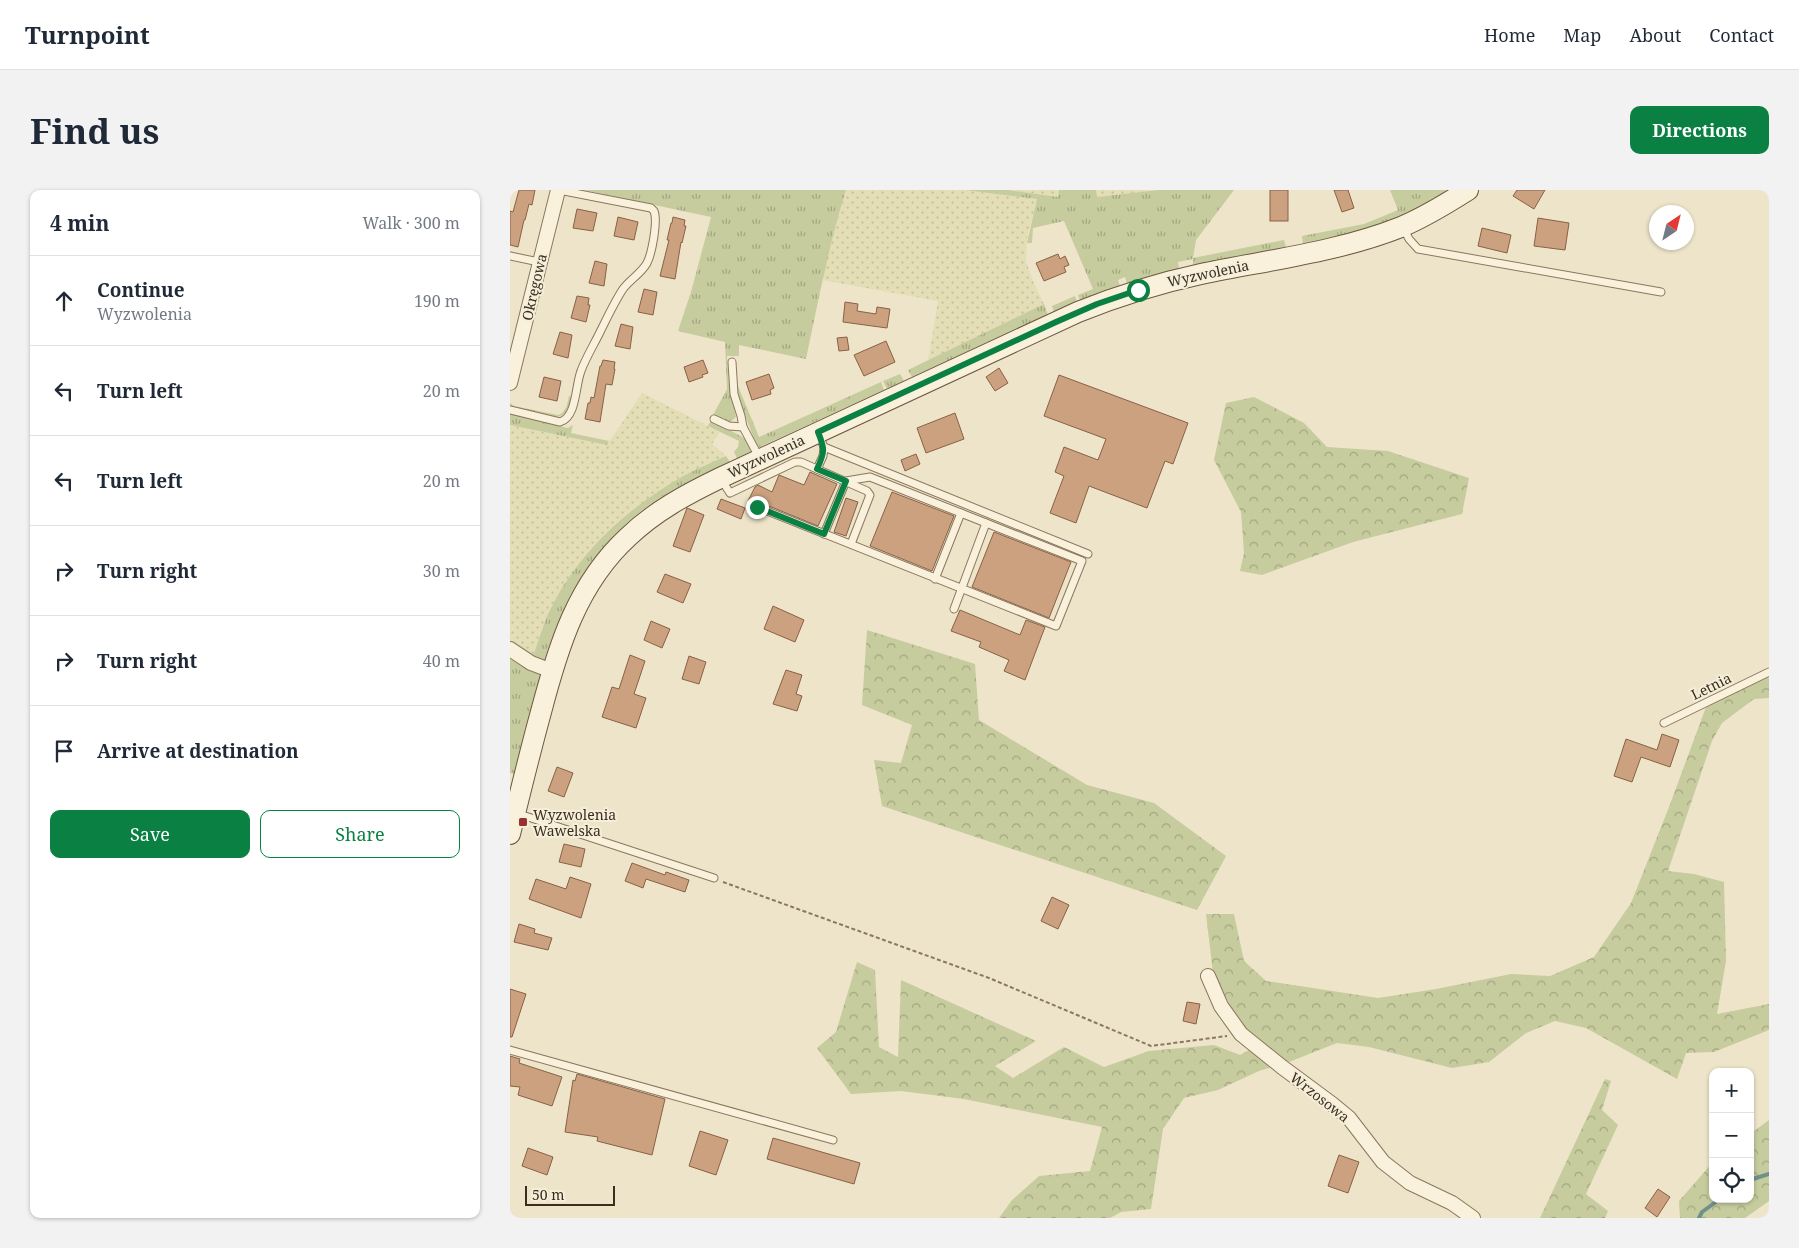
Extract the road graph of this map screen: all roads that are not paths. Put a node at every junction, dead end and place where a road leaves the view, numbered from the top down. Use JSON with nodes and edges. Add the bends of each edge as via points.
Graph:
{"nodes":[{"id":1,"x":558,"y":190,"type":"edge"},
{"id":2,"x":1468,"y":190,"type":"edge"},
{"id":3,"x":1402,"y":226,"type":"junction"},
{"id":4,"x":510,"y":256,"type":"edge"},
{"id":5,"x":539,"y":262,"type":"junction"},
{"id":6,"x":1661,"y":292,"type":"dead end"},
{"id":7,"x":732,"y":362,"type":"dead end"},
{"id":8,"x":510,"y":383,"type":"edge"},
{"id":9,"x":510,"y":410,"type":"edge"},
{"id":10,"x":714,"y":419,"type":"dead end"},
{"id":11,"x":743,"y":428,"type":"junction"},
{"id":12,"x":821,"y":440,"type":"junction"},
{"id":13,"x":760,"y":459,"type":"junction"},
{"id":14,"x":817,"y":469,"type":"junction"},
{"id":15,"x":720,"y":478,"type":"junction"},
{"id":16,"x":846,"y":481,"type":"junction"},
{"id":17,"x":757,"y":507,"type":"dead end"},
{"id":18,"x":961,"y":513,"type":"junction"},
{"id":19,"x":986,"y":523,"type":"junction"},
{"id":20,"x":824,"y":534,"type":"junction"},
{"id":21,"x":851,"y":544,"type":"junction"},
{"id":22,"x":1088,"y":554,"type":"dead end"},
{"id":23,"x":936,"y":579,"type":"junction"},
{"id":24,"x":962,"y":589,"type":"junction"},
{"id":25,"x":954,"y":609,"type":"dead end"},
{"id":26,"x":510,"y":648,"type":"edge"},
{"id":27,"x":552,"y":671,"type":"junction"},
{"id":28,"x":1769,"y":672,"type":"edge"},
{"id":29,"x":1664,"y":723,"type":"dead end"},
{"id":30,"x":517,"y":778,"type":"edge"},
{"id":31,"x":515,"y":813,"type":"junction"},
{"id":32,"x":510,"y":834,"type":"edge"},
{"id":33,"x":714,"y":878,"type":"road end"},
{"id":34,"x":1208,"y":976,"type":"dead end"},
{"id":35,"x":510,"y":1050,"type":"edge"},
{"id":36,"x":833,"y":1140,"type":"dead end"},
{"id":37,"x":1473,"y":1218,"type":"edge"}],
"edges":[{"from":1,"to":5,"type":"street","name":"Okręgowa"},
{"from":1,"to":9,"type":"lane","via":[[651,208],[656,221],[651,252],[642,270],[619,296],[584,363],[567,418],[560,422]]},
{"from":2,"to":3,"type":"street","name":"Wyzwolenia","via":[[1433,212]]},
{"from":3,"to":6,"type":"lane","via":[[1418,249]]},
{"from":3,"to":12,"type":"street","name":"Wyzwolenia","via":[[1350,244],[1193,276],[1118,297],[1056,322]]},
{"from":4,"to":5,"type":"lane"},
{"from":5,"to":8,"type":"street","name":"Okręgowa"},
{"from":7,"to":11,"type":"lane","via":[[734,394]]},
{"from":10,"to":11,"type":"lane"},
{"from":11,"to":13,"type":"lane"},
{"from":12,"to":13,"type":"street","name":"Wyzwolenia"},
{"from":12,"to":14,"type":"lane","via":[[823,456]]},
{"from":12,"to":22,"type":"lane"},
{"from":13,"to":15,"type":"street","name":"Wyzwolenia"},
{"from":14,"to":15,"type":"lane","via":[[795,462],[730,493]]},
{"from":14,"to":16,"type":"lane"},
{"from":15,"to":27,"type":"street","name":"Wyzwolenia","via":[[660,511],[628,536],[610,556],[574,611]]},
{"from":16,"to":18,"type":"lane","via":[[870,477]]},
{"from":16,"to":20,"type":"lane"},
{"from":16,"to":21,"type":"lane","via":[[870,495]]},
{"from":17,"to":20,"type":"lane"},
{"from":18,"to":19,"type":"lane"},
{"from":18,"to":23,"type":"lane"},
{"from":19,"to":24,"type":"lane"},
{"from":19,"to":24,"type":"lane","via":[[1082,561],[1056,626]]},
{"from":20,"to":21,"type":"lane"},
{"from":21,"to":23,"type":"lane"},
{"from":23,"to":24,"type":"lane"},
{"from":24,"to":25,"type":"lane"},
{"from":26,"to":27,"type":"street","via":[[531,663]]},
{"from":27,"to":30,"type":"street","name":"Wyzwolenia"},
{"from":28,"to":29,"type":"lane","name":"Letnia"},
{"from":30,"to":31,"type":"street","name":"Wyzwolenia"},
{"from":31,"to":32,"type":"street","name":"Wyzwolenia"},
{"from":31,"to":33,"type":"lane"},
{"from":34,"to":37,"type":"street","name":"Wrzosowa","via":[[1221,1006],[1241,1034],[1343,1113],[1383,1162],[1410,1183],[1452,1203]]},
{"from":35,"to":36,"type":"lane"}]}
